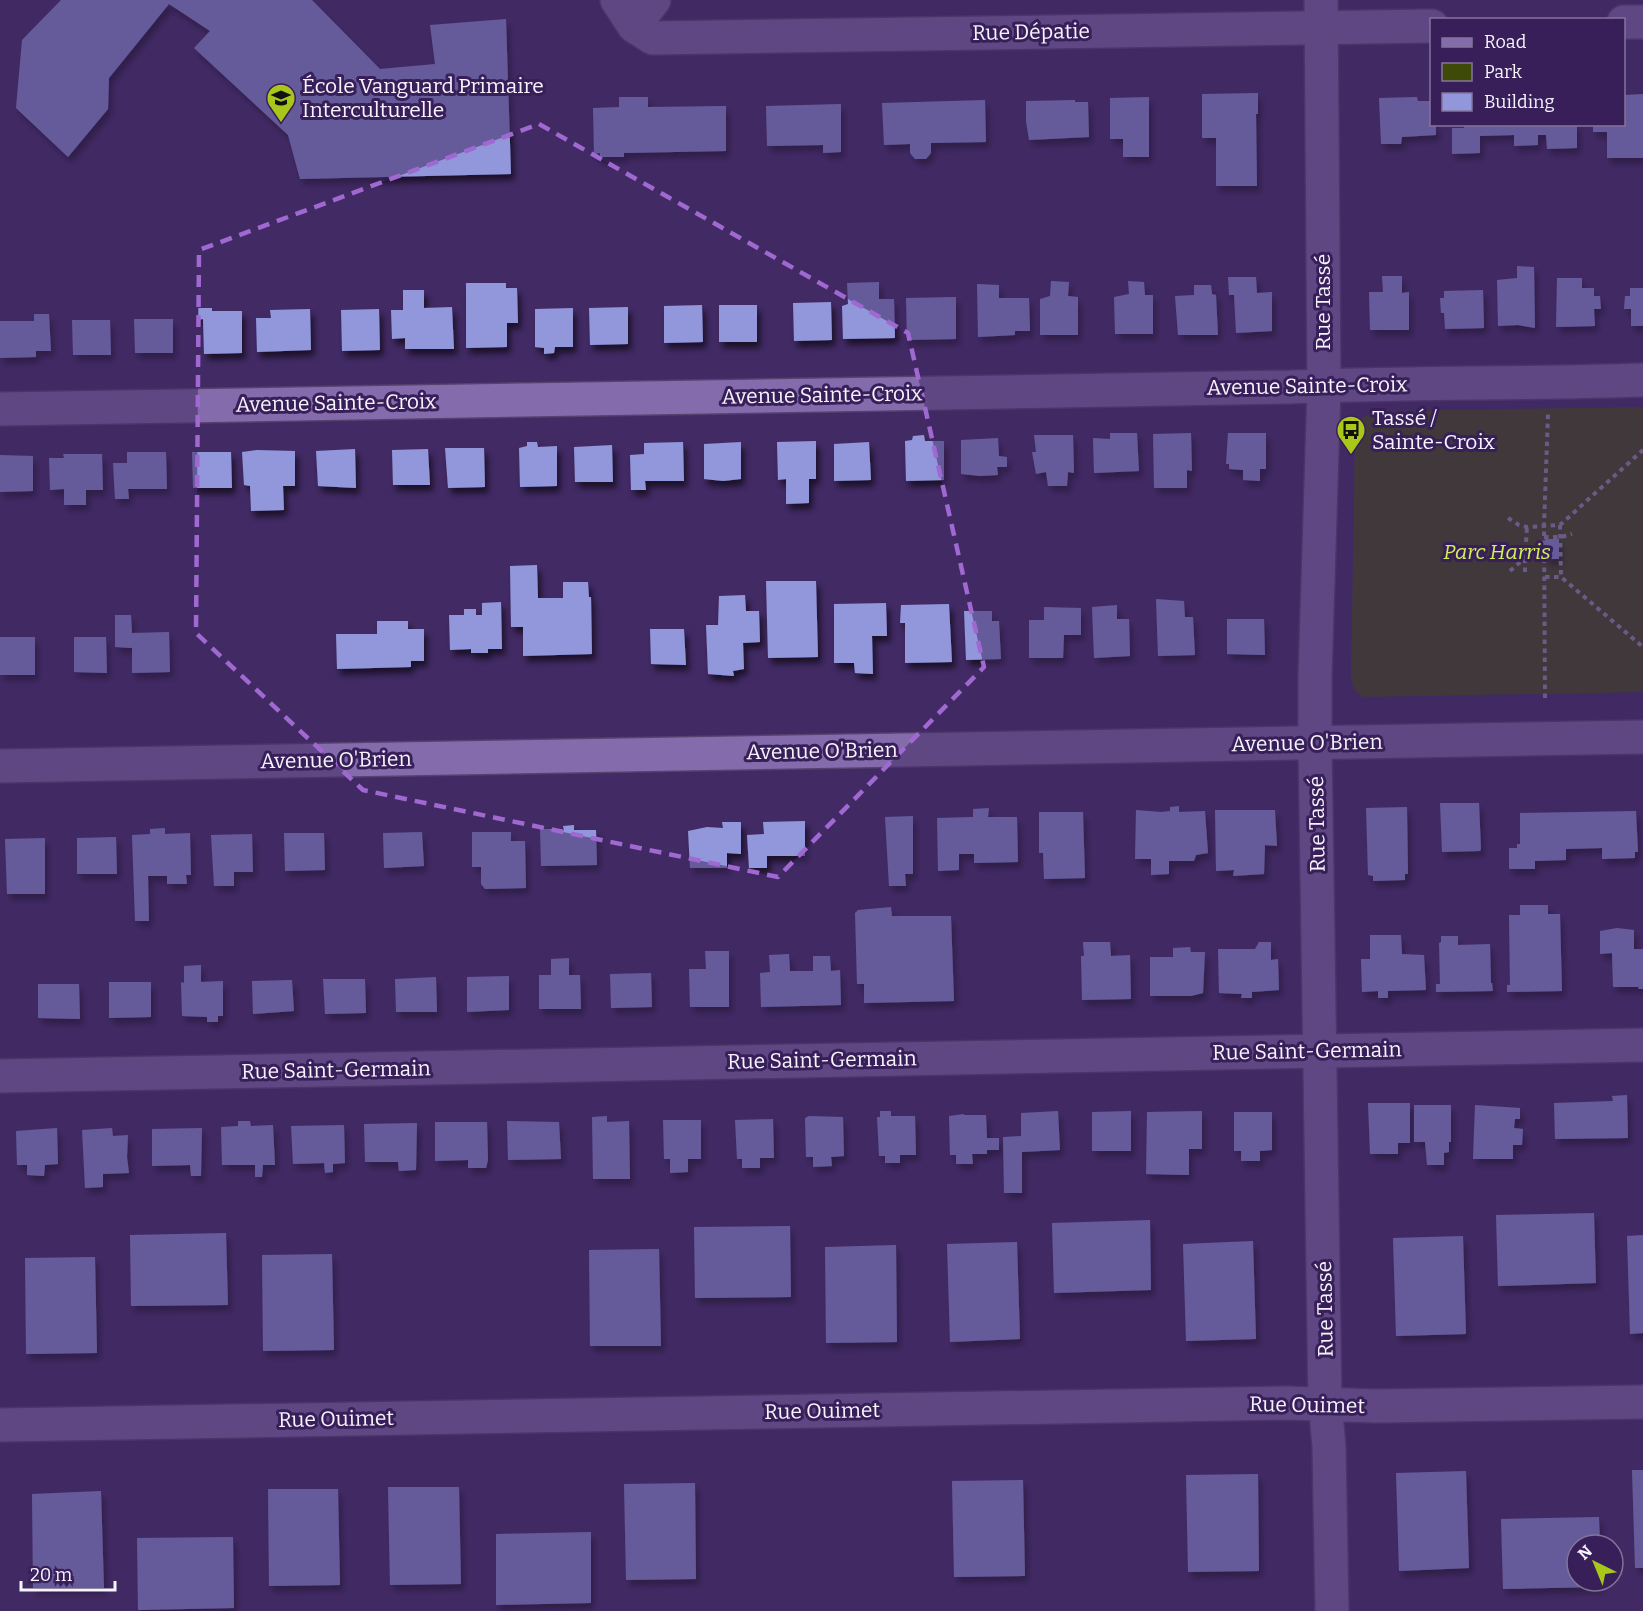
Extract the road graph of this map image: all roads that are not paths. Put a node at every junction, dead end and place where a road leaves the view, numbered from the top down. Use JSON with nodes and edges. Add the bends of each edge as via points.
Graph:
{"nodes":[{"id":1,"x":654,"y":0,"type":"edge"},
{"id":2,"x":626,"y":13,"type":"edge"},
{"id":3,"x":1321,"y":14,"type":"edge"},
{"id":4,"x":1625,"y":22,"type":"edge"},
{"id":5,"x":1643,"y":22,"type":"edge"},
{"id":6,"x":1430,"y":26,"type":"edge"},
{"id":7,"x":1643,"y":380,"type":"edge"},
{"id":8,"x":1324,"y":386,"type":"junction"},
{"id":9,"x":0,"y":409,"type":"edge"},
{"id":10,"x":1643,"y":737,"type":"edge"},
{"id":11,"x":1315,"y":743,"type":"junction"},
{"id":12,"x":0,"y":766,"type":"edge"},
{"id":13,"x":1643,"y":1045,"type":"edge"},
{"id":14,"x":1320,"y":1051,"type":"junction"},
{"id":15,"x":0,"y":1076,"type":"edge"},
{"id":16,"x":1643,"y":1402,"type":"edge"},
{"id":17,"x":1325,"y":1403,"type":"junction"},
{"id":18,"x":0,"y":1425,"type":"edge"},
{"id":19,"x":1332,"y":1611,"type":"edge"}],
"edges":[{"from":1,"to":2,"type":"street","name":"Rue Dépatie"},
{"from":2,"to":3,"type":"street","name":"Rue Dépatie","via":[[653,38]]},
{"from":3,"to":6,"type":"street","name":"Rue Dépatie"},
{"from":3,"to":8,"type":"street","name":"Rue Tassé"},
{"from":4,"to":5,"type":"street"},
{"from":7,"to":8,"type":"street","name":"Avenue Sainte-Croix"},
{"from":8,"to":9,"type":"street","name":"Avenue Sainte-Croix"},
{"from":8,"to":11,"type":"street","name":"Rue Tassé"},
{"from":10,"to":11,"type":"street","name":"Avenue O'Brien"},
{"from":11,"to":12,"type":"street","name":"Avenue O'Brien"},
{"from":11,"to":14,"type":"street","name":"Rue Tassé"},
{"from":13,"to":14,"type":"street","name":"Rue Saint-Germain"},
{"from":14,"to":15,"type":"street","name":"Rue Saint-Germain"},
{"from":14,"to":17,"type":"street","name":"Rue Tassé"},
{"from":16,"to":17,"type":"street","name":"Rue Ouimet","via":[[1376,1406]]},
{"from":17,"to":18,"type":"street","name":"Rue Ouimet"},
{"from":17,"to":19,"type":"street","name":"Rue Tassé"}]}
